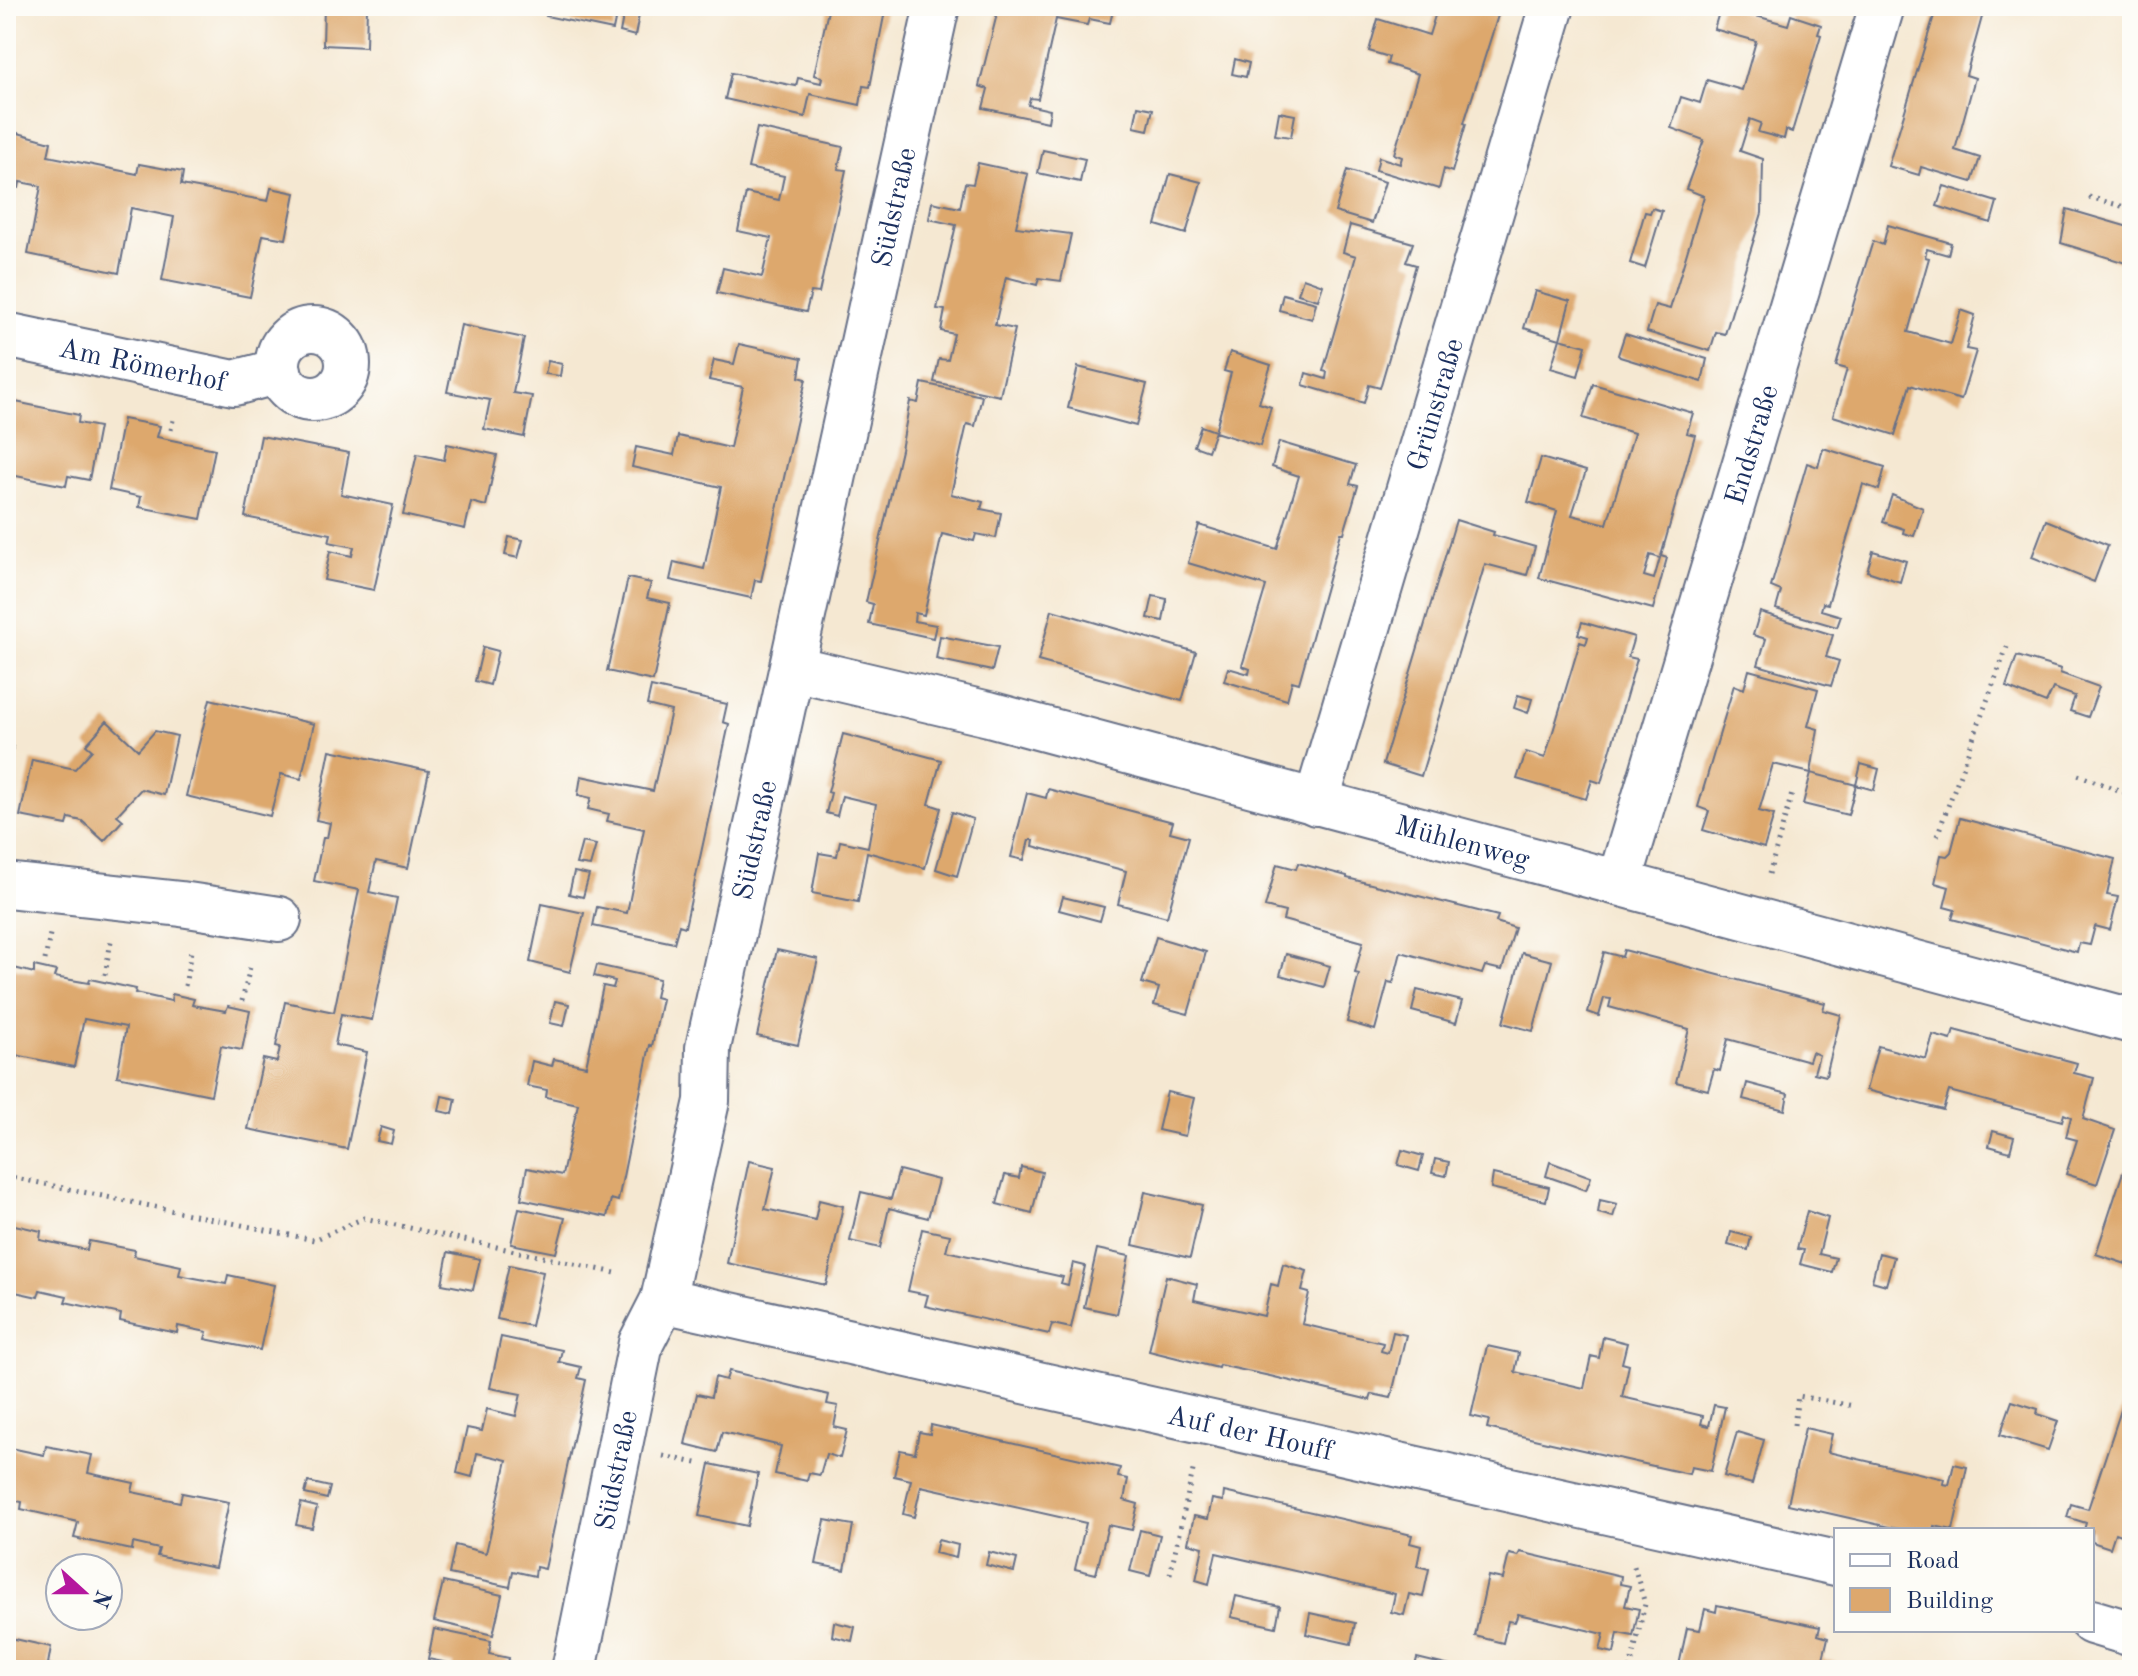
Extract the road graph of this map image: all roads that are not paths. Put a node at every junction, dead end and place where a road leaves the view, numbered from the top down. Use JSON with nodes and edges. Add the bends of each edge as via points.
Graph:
{"nodes":[{"id":1,"x":937,"y":6,"type":"edge"},
{"id":2,"x":1552,"y":6,"type":"edge"},
{"id":3,"x":1882,"y":6,"type":"edge"},
{"id":4,"x":6,"y":335,"type":"edge"},
{"id":5,"x":279,"y":371,"type":"dead end"},
{"id":6,"x":793,"y":668,"type":"junction"},
{"id":7,"x":1316,"y":803,"type":"junction"},
{"id":8,"x":1619,"y":883,"type":"junction"},
{"id":9,"x":6,"y":885,"type":"edge"},
{"id":10,"x":279,"y":919,"type":"dead end"},
{"id":11,"x":2132,"y":1021,"type":"edge"},
{"id":12,"x":665,"y":1292,"type":"junction"},
{"id":13,"x":1834,"y":1563,"type":"edge"},
{"id":14,"x":2094,"y":1623,"type":"edge"},
{"id":15,"x":2132,"y":1634,"type":"edge"},
{"id":16,"x":574,"y":1670,"type":"edge"}],
"edges":[{"from":1,"to":6,"type":"street","name":"Südstraße"},
{"from":2,"to":7,"type":"street","name":"Grünstraße"},
{"from":3,"to":8,"type":"street","name":"Endstraße"},
{"from":4,"to":5,"type":"street","name":"Am Römerhof","via":[[234,383]]},
{"from":6,"to":7,"type":"street","name":"Mühlenweg","via":[[989,714]]},
{"from":6,"to":12,"type":"street","name":"Südstraße","via":[[708,1048],[707,1101]]},
{"from":7,"to":8,"type":"street","name":"Mühlenweg"},
{"from":8,"to":11,"type":"street","name":"Mühlenweg"},
{"from":9,"to":10,"type":"street"},
{"from":12,"to":13,"type":"street","name":"Auf der Houff","via":[[1204,1422]]},
{"from":12,"to":16,"type":"street","name":"Südstraße","via":[[641,1343]]},
{"from":14,"to":15,"type":"street"}]}
